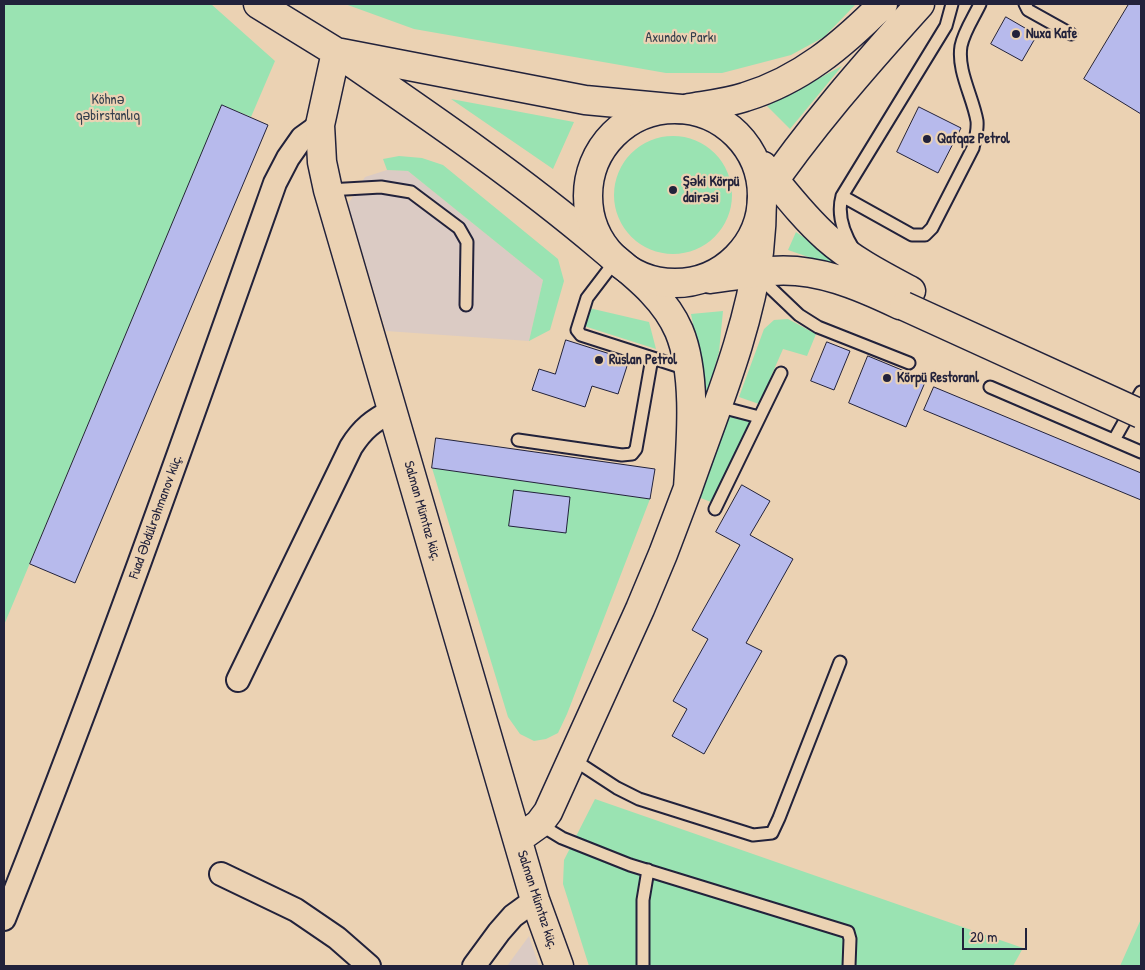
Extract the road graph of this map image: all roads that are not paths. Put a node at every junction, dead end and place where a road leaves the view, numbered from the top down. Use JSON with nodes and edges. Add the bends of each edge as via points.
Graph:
{"nodes":[{"id":1,"x":258,"y":4,"type":"edge"},
{"id":2,"x":883,"y":4,"type":"edge"},
{"id":3,"x":920,"y":4,"type":"edge"},
{"id":4,"x":952,"y":4,"type":"edge"},
{"id":5,"x":980,"y":4,"type":"edge"},
{"id":6,"x":1025,"y":4,"type":"edge"},
{"id":7,"x":1071,"y":34,"type":"dead end"},
{"id":8,"x":336,"y":52,"type":"junction"},
{"id":9,"x":682,"y":109,"type":"junction"},
{"id":10,"x":320,"y":125,"type":"junction"},
{"id":11,"x":768,"y":189,"type":"junction"},
{"id":12,"x":328,"y":190,"type":"junction"},
{"id":13,"x":842,"y":196,"type":"junction"},
{"id":14,"x":616,"y":260,"type":"junction"},
{"id":15,"x":867,"y":268,"type":"junction"},
{"id":16,"x":755,"y":274,"type":"junction"},
{"id":17,"x":698,"y":280,"type":"junction"},
{"id":18,"x":907,"y":299,"type":"junction"},
{"id":19,"x":466,"y":305,"type":"dead end"},
{"id":20,"x":652,"y":358,"type":"junction"},
{"id":21,"x":909,"y":363,"type":"dead end"},
{"id":22,"x":688,"y":369,"type":"junction"},
{"id":23,"x":781,"y":373,"type":"dead end"},
{"id":24,"x":990,"y":387,"type":"dead end"},
{"id":25,"x":1141,"y":394,"type":"edge"},
{"id":26,"x":718,"y":406,"type":"junction"},
{"id":27,"x":393,"y":410,"type":"junction"},
{"id":28,"x":1141,"y":414,"type":"edge"},
{"id":29,"x":759,"y":418,"type":"junction"},
{"id":30,"x":518,"y":440,"type":"dead end"},
{"id":31,"x":1114,"y":440,"type":"junction"},
{"id":32,"x":1141,"y":452,"type":"edge"},
{"id":33,"x":688,"y":488,"type":"junction"},
{"id":34,"x":715,"y":509,"type":"dead end"},
{"id":35,"x":840,"y":662,"type":"dead end"},
{"id":36,"x":238,"y":680,"type":"dead end"},
{"id":37,"x":572,"y":758,"type":"junction"},
{"id":38,"x":528,"y":832,"type":"junction"},
{"id":39,"x":648,"y":870,"type":"junction"},
{"id":40,"x":221,"y":874,"type":"dead end"},
{"id":41,"x":535,"y":900,"type":"junction"},
{"id":42,"x":4,"y":919,"type":"edge"},
{"id":43,"x":368,"y":966,"type":"edge"},
{"id":44,"x":474,"y":966,"type":"edge"},
{"id":45,"x":558,"y":966,"type":"edge"},
{"id":46,"x":643,"y":966,"type":"edge"},
{"id":47,"x":849,"y":966,"type":"edge"}],
"edges":[{"from":1,"to":8,"type":"main road"},
{"from":2,"to":9,"type":"main road","via":[[831,53],[788,79],[746,97]]},
{"from":3,"to":11,"type":"main road","via":[[813,128]]},
{"from":4,"to":13,"type":"lane","via":[[946,26]]},
{"from":5,"to":13,"type":"lane","via":[[961,47],[962,68],[977,122],[976,136],[932,228],[925,235],[912,235]]},
{"from":6,"to":7,"type":"lane","via":[[1028,10]]},
{"from":8,"to":9,"type":"main road","via":[[585,100]]},
{"from":8,"to":10,"type":"main road","name":"Salman Mümtaz küç."},
{"from":8,"to":14,"type":"main road","via":[[514,176]]},
{"from":9,"to":11,"type":"main road","via":[[713,118],[730,128],[748,148],[762,185]]},
{"from":9,"to":14,"type":"main road","via":[[655,111],[630,121],[609,139],[595,161],[588,187],[590,214],[599,239]]},
{"from":10,"to":12,"type":"main road","name":"Salman Mümtaz küç.","via":[[322,162]]},
{"from":10,"to":42,"type":"street","name":"Fuad Əbdülrəhmanov küç.","via":[[302,138],[275,183],[173,471]]},
{"from":11,"to":15,"type":"main road"},
{"from":11,"to":16,"type":"main road"},
{"from":11,"to":17,"type":"main road","via":[[756,229],[738,256],[727,266]]},
{"from":12,"to":19,"type":"lane","via":[[381,187],[411,192],[459,228],[467,242]]},
{"from":12,"to":27,"type":"main road","name":"Salman Mümtaz küç."},
{"from":13,"to":15,"type":"lane","via":[[839,206],[842,225]]},
{"from":14,"to":17,"type":"main road","via":[[655,281]]},
{"from":14,"to":20,"type":"lane","via":[[587,298],[577,330],[582,335]]},
{"from":14,"to":22,"type":"main road","via":[[659,298],[671,315],[679,332]]},
{"from":15,"to":18,"type":"main road"},
{"from":16,"to":17,"type":"main road"},
{"from":16,"to":18,"type":"main road","via":[[772,271],[828,276]]},
{"from":16,"to":21,"type":"lane","via":[[799,315],[818,327]]},
{"from":16,"to":26,"type":"main road","via":[[742,333]]},
{"from":18,"to":25,"type":"main road"},
{"from":18,"to":28,"type":"main road","bridge":true},
{"from":20,"to":22,"type":"lane"},
{"from":20,"to":30,"type":"lane","via":[[636,449],[632,454]]},
{"from":22,"to":33,"type":"main road"},
{"from":23,"to":29,"type":"lane"},
{"from":24,"to":31,"type":"lane"},
{"from":25,"to":31,"type":"lane"},
{"from":26,"to":29,"type":"lane"},
{"from":26,"to":33,"type":"main road"},
{"from":27,"to":36,"type":"street","via":[[373,420],[360,432]]},
{"from":27,"to":38,"type":"main road","name":"Salman Mümtaz küç."},
{"from":29,"to":34,"type":"lane"},
{"from":31,"to":32,"type":"lane"},
{"from":33,"to":37,"type":"main road","via":[[640,609]]},
{"from":35,"to":37,"type":"lane","via":[[772,833],[753,835],[639,799]]},
{"from":37,"to":38,"type":"main road","via":[[548,812]]},
{"from":38,"to":39,"type":"lane","via":[[562,838]]},
{"from":38,"to":41,"type":"main road","name":"Salman Mümtaz küç."},
{"from":39,"to":46,"type":"lane","via":[[643,900]]},
{"from":39,"to":47,"type":"lane","via":[[848,932]]},
{"from":40,"to":43,"type":"street","via":[[296,910],[337,938]]},
{"from":41,"to":44,"type":"street","via":[[499,932]]},
{"from":41,"to":45,"type":"main road","name":"Salman Mümtaz küç."}]}
